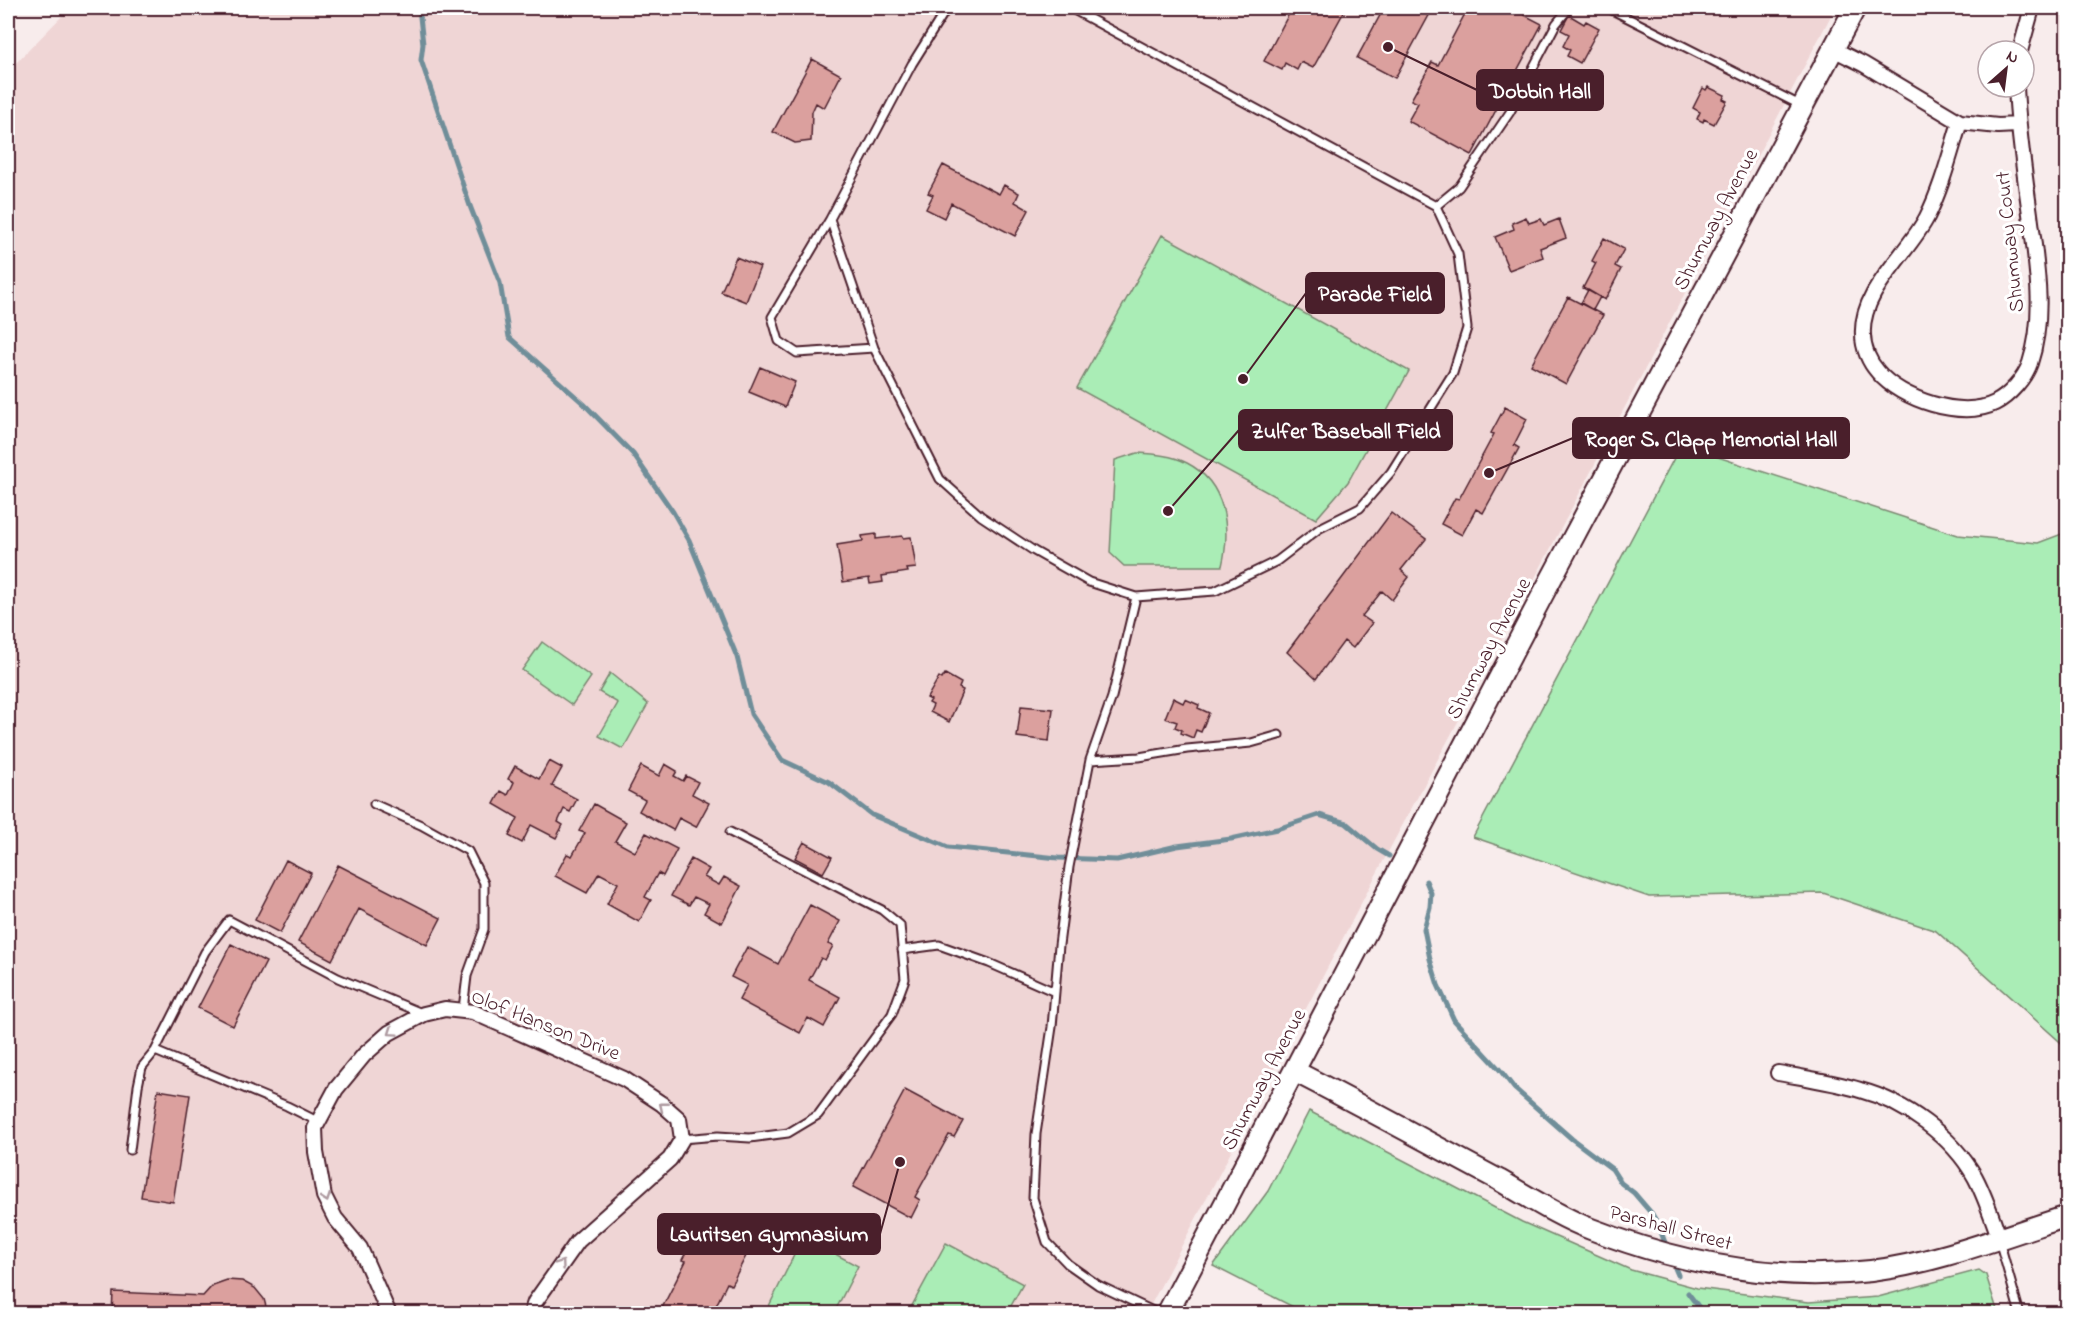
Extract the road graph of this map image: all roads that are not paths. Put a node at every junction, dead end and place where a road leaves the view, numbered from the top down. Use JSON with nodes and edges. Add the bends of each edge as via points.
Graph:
{"nodes":[{"id":1,"x":947,"y":8,"type":"edge"},
{"id":2,"x":1070,"y":8,"type":"edge"},
{"id":3,"x":1569,"y":8,"type":"edge"},
{"id":4,"x":1610,"y":8,"type":"edge"},
{"id":5,"x":1855,"y":8,"type":"edge"},
{"id":6,"x":2032,"y":8,"type":"edge"},
{"id":7,"x":2023,"y":39,"type":"edge"},
{"id":8,"x":1833,"y":49,"type":"junction"},
{"id":9,"x":2016,"y":99,"type":"edge"},
{"id":10,"x":1802,"y":106,"type":"junction"},
{"id":11,"x":1960,"y":122,"type":"junction"},
{"id":12,"x":2017,"y":125,"type":"junction"},
{"id":13,"x":1436,"y":206,"type":"junction"},
{"id":14,"x":830,"y":219,"type":"junction"},
{"id":15,"x":874,"y":348,"type":"junction"},
{"id":16,"x":1136,"y":597,"type":"junction"},
{"id":17,"x":1279,"y":735,"type":"dead end"},
{"id":18,"x":1090,"y":760,"type":"junction"},
{"id":19,"x":374,"y":804,"type":"dead end"},
{"id":20,"x":730,"y":832,"type":"dead end"},
{"id":21,"x":902,"y":950,"type":"junction"},
{"id":22,"x":1054,"y":992,"type":"junction"},
{"id":23,"x":463,"y":1009,"type":"junction"},
{"id":24,"x":424,"y":1014,"type":"junction"},
{"id":25,"x":155,"y":1051,"type":"junction"},
{"id":26,"x":1294,"y":1071,"type":"junction"},
{"id":27,"x":1778,"y":1073,"type":"dead end"},
{"id":28,"x":319,"y":1122,"type":"junction"},
{"id":29,"x":682,"y":1139,"type":"junction"},
{"id":30,"x":130,"y":1150,"type":"dead end"},
{"id":31,"x":2067,"y":1216,"type":"edge"},
{"id":32,"x":1999,"y":1237,"type":"junction"},
{"id":33,"x":389,"y":1314,"type":"edge"},
{"id":34,"x":531,"y":1314,"type":"edge"},
{"id":35,"x":1160,"y":1314,"type":"edge"},
{"id":36,"x":1167,"y":1314,"type":"edge"},
{"id":37,"x":2020,"y":1314,"type":"edge"}],
"edges":[{"from":1,"to":14,"type":"lane","via":[[912,64]]},
{"from":2,"to":13,"type":"lane"},
{"from":3,"to":13,"type":"lane","via":[[1556,24],[1510,112],[1460,187]]},
{"from":4,"to":10,"type":"lane"},
{"from":5,"to":8,"type":"street","name":"Shumway Avenue"},
{"from":6,"to":7,"type":"street"},
{"from":8,"to":10,"type":"street","name":"Shumway Avenue"},
{"from":8,"to":11,"type":"street"},
{"from":9,"to":12,"type":"street","name":"Shumway Court"},
{"from":10,"to":26,"type":"street","name":"Shumway Avenue"},
{"from":11,"to":12,"type":"street"},
{"from":11,"to":12,"type":"street","name":"Shumway Court","via":[[1926,218],[1874,293],[1865,313],[1863,334],[1868,356],[1878,373],[1914,397],[1951,408],[1994,404],[2011,392],[2030,363],[2038,322],[2037,277]]},
{"from":13,"to":16,"type":"lane","via":[[1458,254],[1467,328],[1453,373],[1390,472],[1360,508],[1320,528],[1277,561],[1215,591]]},
{"from":14,"to":15,"type":"lane"},
{"from":14,"to":15,"type":"lane","via":[[772,317],[779,341],[797,353]]},
{"from":15,"to":16,"type":"lane","via":[[940,479],[981,516],[1034,550],[1089,582]]},
{"from":16,"to":18,"type":"lane","via":[[1112,697]]},
{"from":17,"to":18,"type":"lane","via":[[1139,757]]},
{"from":18,"to":22,"type":"lane","via":[[1070,867]]},
{"from":19,"to":23,"type":"lane","via":[[468,851],[484,883],[484,929],[467,976]]},
{"from":20,"to":21,"type":"lane","via":[[882,910],[900,925]]},
{"from":21,"to":22,"type":"lane","via":[[939,945]]},
{"from":21,"to":29,"type":"lane","via":[[905,979],[892,1014],[818,1114],[788,1133]]},
{"from":22,"to":35,"type":"lane","via":[[1036,1134],[1033,1198],[1047,1242],[1068,1264],[1098,1285]]},
{"from":23,"to":24,"type":"street","name":"Olof Hanson Drive"},
{"from":29,"to":23,"type":"street","name":"Olof Hanson Drive","one_way":true,"via":[[679,1119],[624,1079]]},
{"from":24,"to":25,"type":"lane","via":[[338,978],[229,920],[205,952]]},
{"from":24,"to":28,"type":"street","name":"Olof Hanson Drive","one_way":true,"via":[[389,1033],[364,1055],[336,1089]]},
{"from":25,"to":28,"type":"lane"},
{"from":25,"to":30,"type":"lane","via":[[142,1067]]},
{"from":26,"to":32,"type":"street","name":"Parshall Street","via":[[1588,1228],[1699,1263],[1757,1272],[1818,1275],[1930,1259]]},
{"from":26,"to":36,"type":"street","name":"Shumway Avenue"},
{"from":27,"to":32,"type":"street","via":[[1861,1090],[1908,1110],[1929,1124],[1974,1175]]},
{"from":28,"to":33,"type":"street","name":"Olof Hanson Drive","one_way":true,"via":[[315,1128],[316,1152],[324,1196],[334,1218],[360,1248]]},
{"from":34,"to":29,"type":"street","one_way":true,"via":[[535,1302],[578,1240],[670,1159]]},
{"from":31,"to":32,"type":"street","name":"Parshall Street"},
{"from":32,"to":37,"type":"lane"}]}
